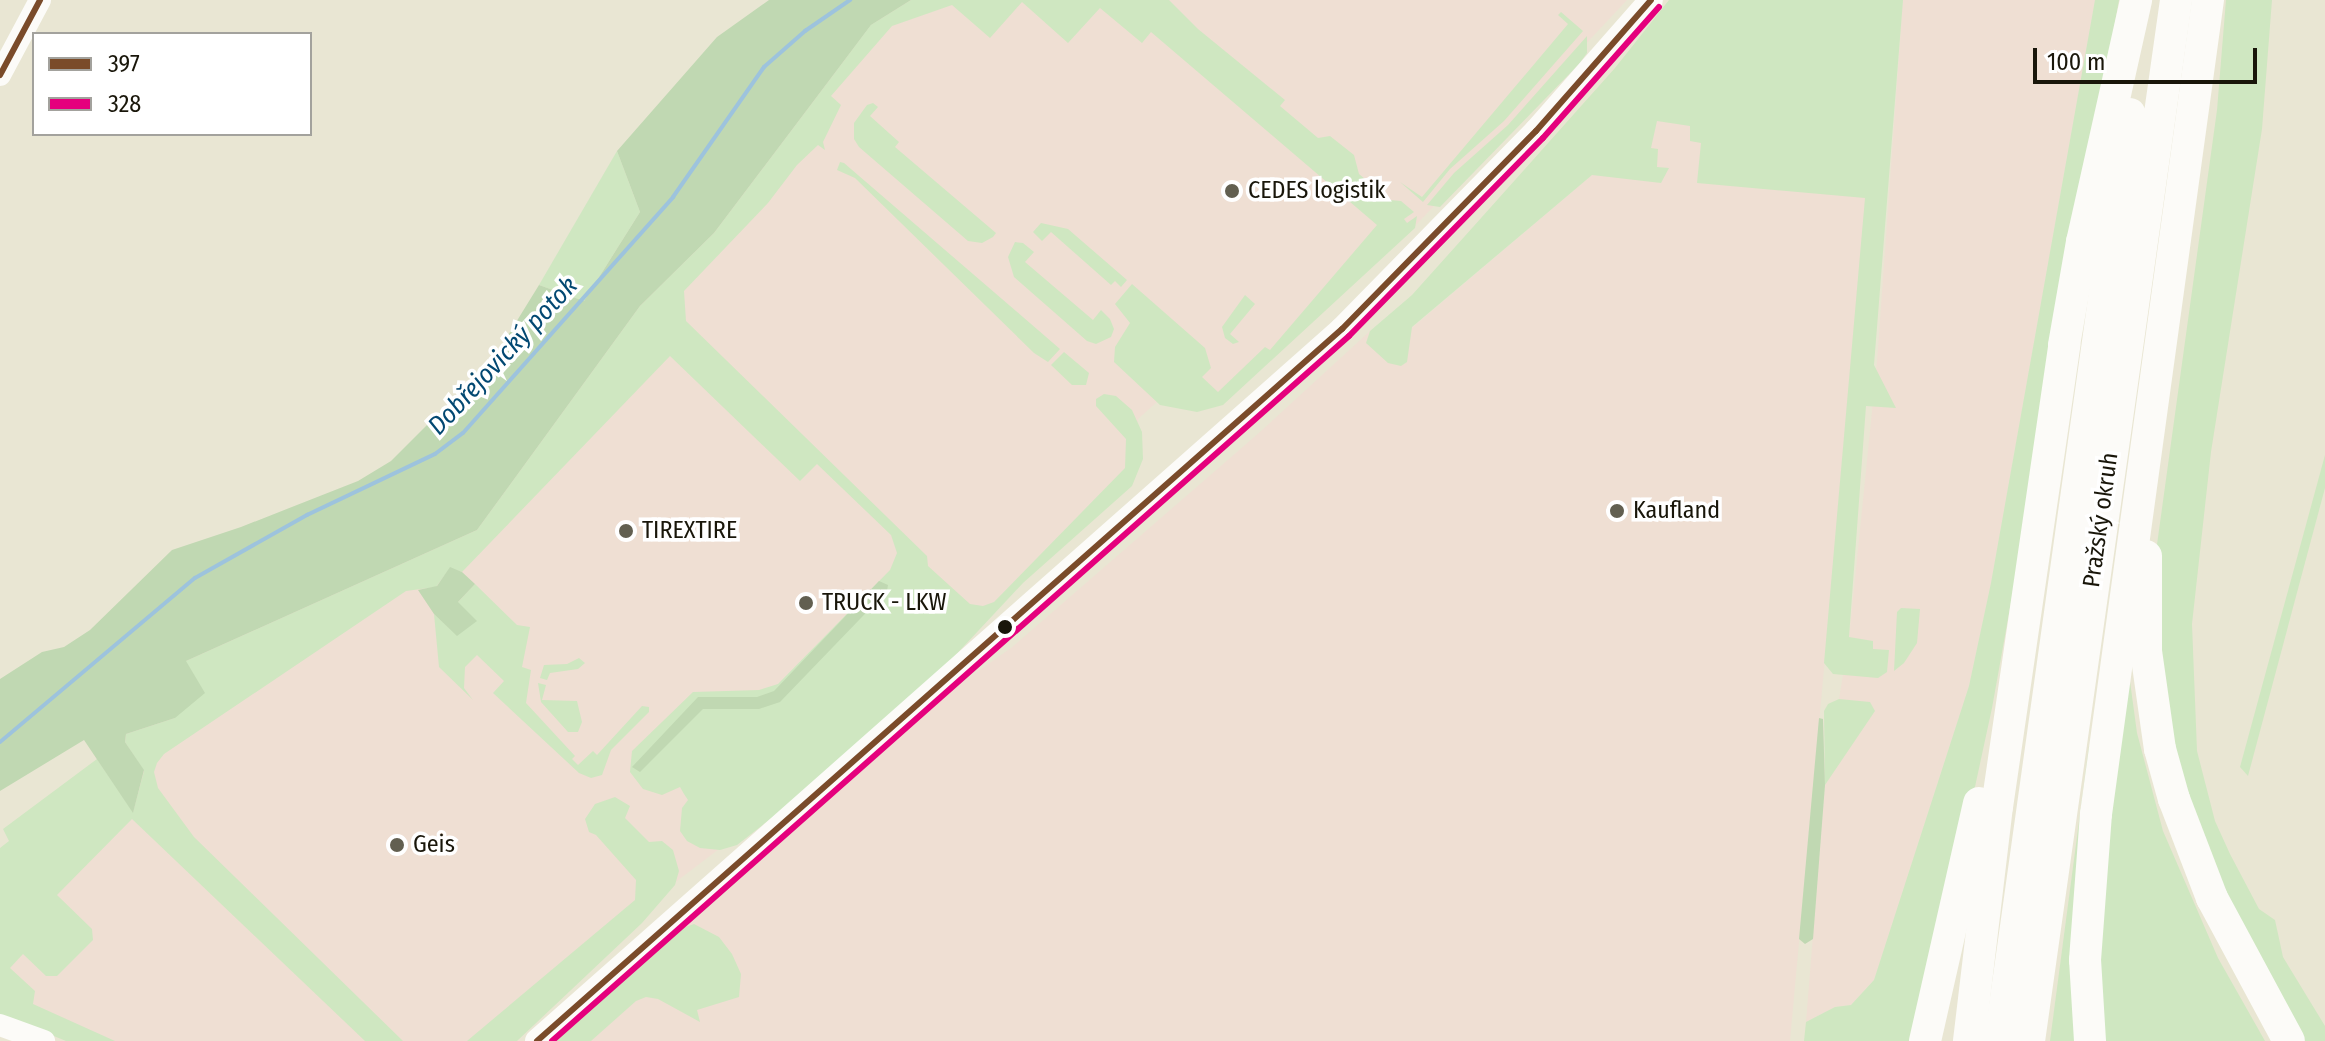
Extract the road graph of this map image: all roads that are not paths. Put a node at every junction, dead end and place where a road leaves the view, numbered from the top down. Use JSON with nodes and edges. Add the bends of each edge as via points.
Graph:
{"nodes":[{"id":1,"x":40,"y":0,"type":"edge"},
{"id":2,"x":1651,"y":0,"type":"edge"},
{"id":3,"x":2136,"y":0,"type":"edge"},
{"id":4,"x":2146,"y":0,"type":"edge"},
{"id":5,"x":2176,"y":0,"type":"edge"},
{"id":6,"x":2208,"y":0,"type":"edge"},
{"id":7,"x":0,"y":75,"type":"edge"},
{"id":8,"x":2153,"y":393,"type":"junction"},
{"id":9,"x":2036,"y":538,"type":"junction"},
{"id":10,"x":0,"y":1025,"type":"edge"},
{"id":11,"x":44,"y":1041,"type":"edge"},
{"id":12,"x":537,"y":1041,"type":"edge"},
{"id":13,"x":1925,"y":1041,"type":"edge"},
{"id":14,"x":1969,"y":1041,"type":"edge"},
{"id":15,"x":2000,"y":1041,"type":"edge"},
{"id":16,"x":2029,"y":1041,"type":"edge"},
{"id":17,"x":2090,"y":1041,"type":"edge"},
{"id":18,"x":2289,"y":1041,"type":"edge"}],
"edges":[{"from":1,"to":7,"type":"street"},
{"from":2,"to":12,"type":"main road","via":[[1536,131],[1342,329]]},
{"from":3,"to":9,"type":"highway","via":[[2082,242]]},
{"from":4,"to":15,"type":"highway","name":"Pražský okruh"},
{"from":5,"to":16,"type":"highway","name":"Pražský okruh"},
{"from":6,"to":8,"type":"highway"},
{"from":8,"to":17,"type":"highway","via":[[2088,895]]},
{"from":8,"to":18,"type":"highway","via":[[2146,651],[2160,749],[2187,841],[2212,898]]},
{"from":9,"to":13,"type":"highway"},
{"from":9,"to":14,"type":"highway"},
{"from":10,"to":11,"type":"street"}]}
